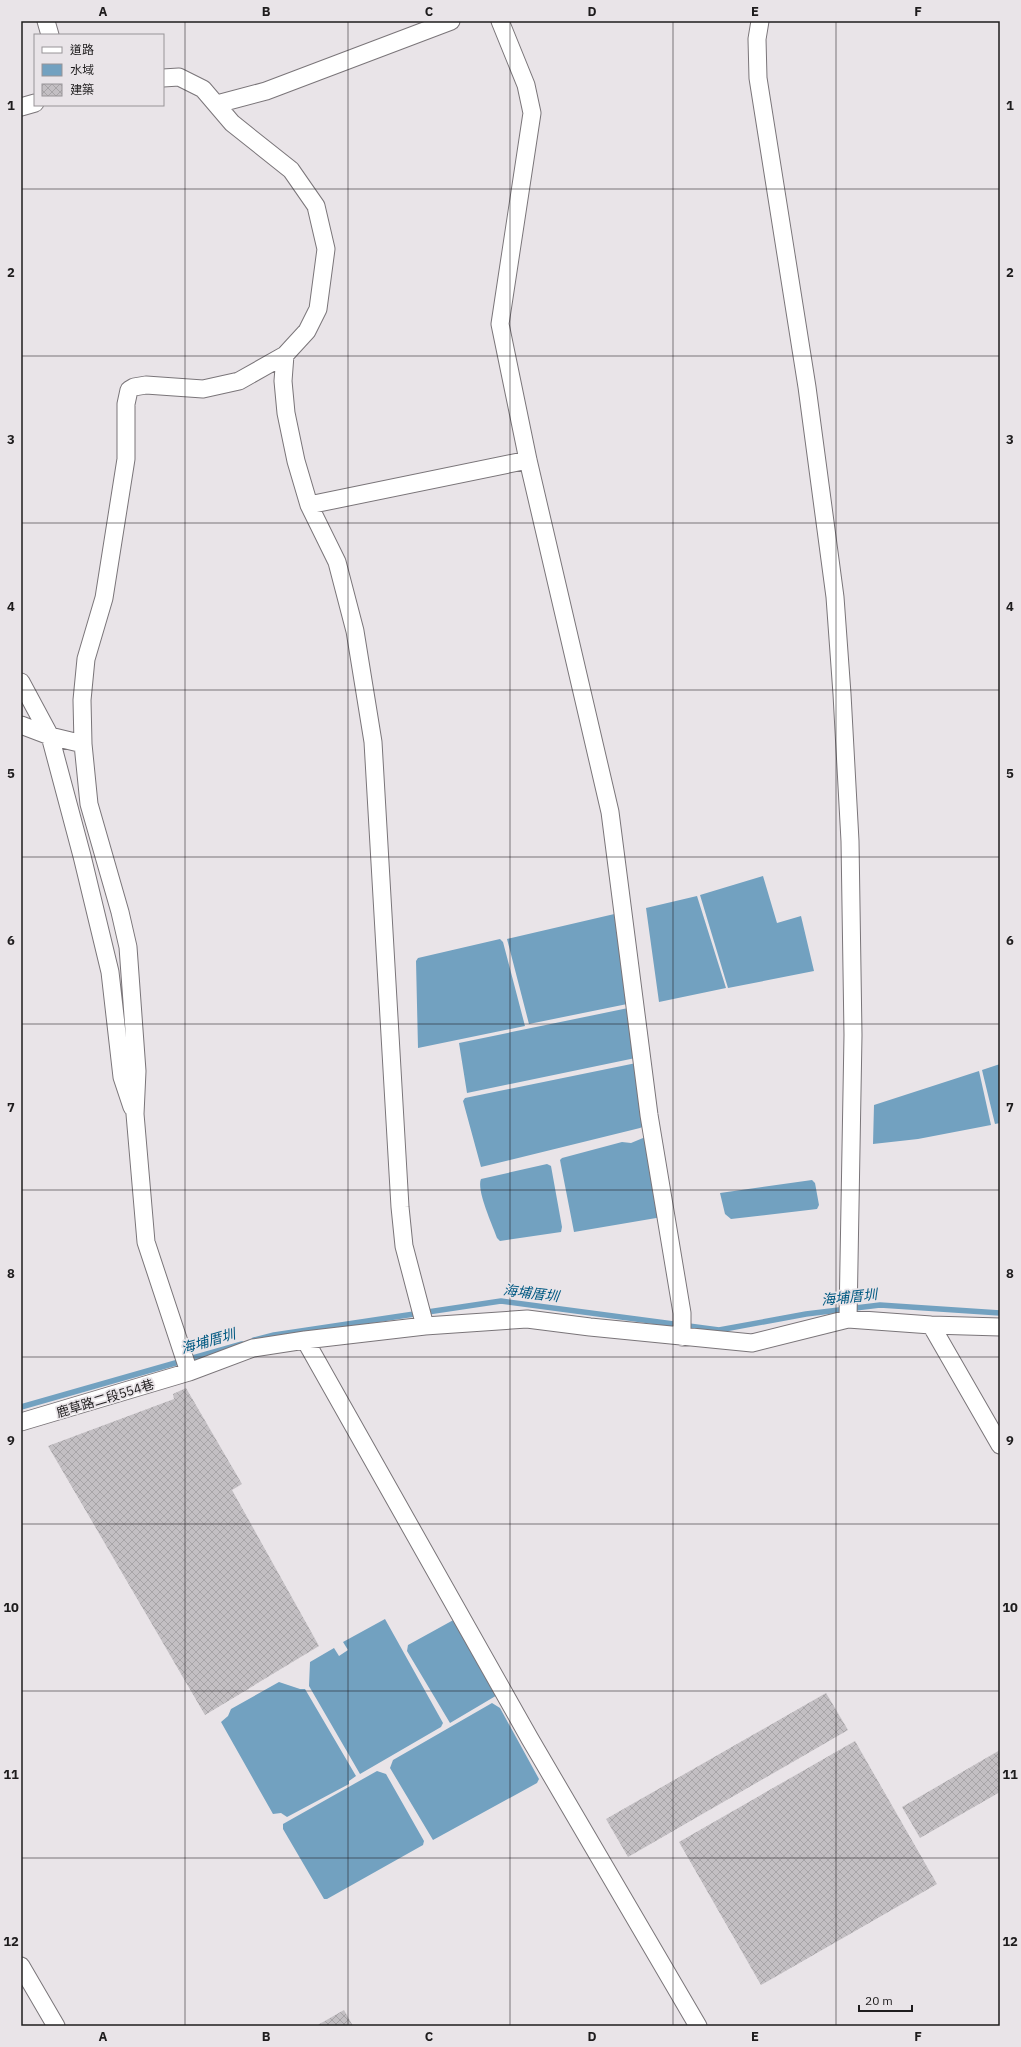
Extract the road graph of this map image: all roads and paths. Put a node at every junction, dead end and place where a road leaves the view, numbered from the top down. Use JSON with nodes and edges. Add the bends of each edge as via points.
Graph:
{"nodes":[{"id":1,"x":46,"y":21,"type":"edge"},
{"id":2,"x":500,"y":21,"type":"edge"},
{"id":3,"x":760,"y":21,"type":"edge"},
{"id":4,"x":440,"y":23,"type":"edge"},
{"id":5,"x":50,"y":34,"type":"edge"},
{"id":6,"x":164,"y":78,"type":"edge"},
{"id":7,"x":34,"y":103,"type":"edge"},
{"id":8,"x":217,"y":104,"type":"junction"},
{"id":9,"x":21,"y":107,"type":"edge"},
{"id":10,"x":285,"y":355,"type":"junction"},
{"id":11,"x":528,"y":460,"type":"junction"},
{"id":12,"x":309,"y":505,"type":"junction"},
{"id":13,"x":21,"y":682,"type":"edge"},
{"id":14,"x":21,"y":725,"type":"edge"},
{"id":15,"x":50,"y":736,"type":"junction"},
{"id":16,"x":83,"y":744,"type":"junction"},
{"id":17,"x":135,"y":1114,"type":"junction"},
{"id":18,"x":848,"y":1318,"type":"junction"},
{"id":19,"x":931,"y":1325,"type":"junction"},
{"id":20,"x":425,"y":1326,"type":"junction"},
{"id":21,"x":1000,"y":1327,"type":"edge"},
{"id":22,"x":682,"y":1337,"type":"junction"},
{"id":23,"x":305,"y":1340,"type":"junction"},
{"id":24,"x":189,"y":1372,"type":"junction"},
{"id":25,"x":21,"y":1422,"type":"edge"},
{"id":26,"x":1000,"y":1445,"type":"edge"},
{"id":27,"x":21,"y":1966,"type":"edge"},
{"id":28,"x":56,"y":2026,"type":"edge"},
{"id":29,"x":698,"y":2026,"type":"edge"}],
"edges":[{"from":1,"to":5,"type":"street"},
{"from":2,"to":11,"type":"street","via":[[526,85],[532,113],[500,324]]},
{"from":3,"to":18,"type":"street","via":[[757,39],[758,78],[808,394],[835,597],[842,694],[850,841],[853,1035]]},
{"from":4,"to":8,"type":"street","via":[[266,91]]},
{"from":6,"to":8,"type":"street","via":[[179,77],[203,89]]},
{"from":7,"to":9,"type":"street"},
{"from":8,"to":10,"type":"street","via":[[232,123],[291,170],[316,206],[326,250],[318,309],[307,331]]},
{"from":10,"to":12,"type":"street","via":[[282,381],[286,413]]},
{"from":10,"to":16,"type":"street","via":[[239,381],[204,389],[146,385],[129,390],[126,404],[126,459],[104,598],[86,659],[82,700]]},
{"from":11,"to":12,"type":"street"},
{"from":11,"to":22,"type":"street","via":[[610,812],[649,1115],[682,1313]]},
{"from":12,"to":20,"type":"street","via":[[337,562],[355,631],[373,742],[400,1207],[404,1246]]},
{"from":13,"to":15,"type":"street"},
{"from":14,"to":15,"type":"street"},
{"from":15,"to":16,"type":"street"},
{"from":15,"to":17,"type":"street","via":[[102,936],[110,972],[122,1077]]},
{"from":16,"to":17,"type":"street","via":[[89,804],[128,947],[137,1071]]},
{"from":17,"to":24,"type":"street","via":[[146,1242]]},
{"from":18,"to":19,"type":"street","name":"鹿草路二段554巷"},
{"from":18,"to":22,"type":"street","name":"鹿草路二段554巷","via":[[752,1344]]},
{"from":19,"to":21,"type":"street","name":"鹿草路二段554巷"},
{"from":19,"to":26,"type":"street"},
{"from":20,"to":22,"type":"street","name":"鹿草路二段554巷","via":[[527,1319]]},
{"from":20,"to":23,"type":"street","name":"鹿草路二段554巷"},
{"from":23,"to":24,"type":"street","name":"鹿草路二段554巷","via":[[253,1348]]},
{"from":23,"to":29,"type":"street","via":[[530,1739]]},
{"from":24,"to":25,"type":"street","name":"鹿草路二段554巷"},
{"from":27,"to":28,"type":"street"}]}
